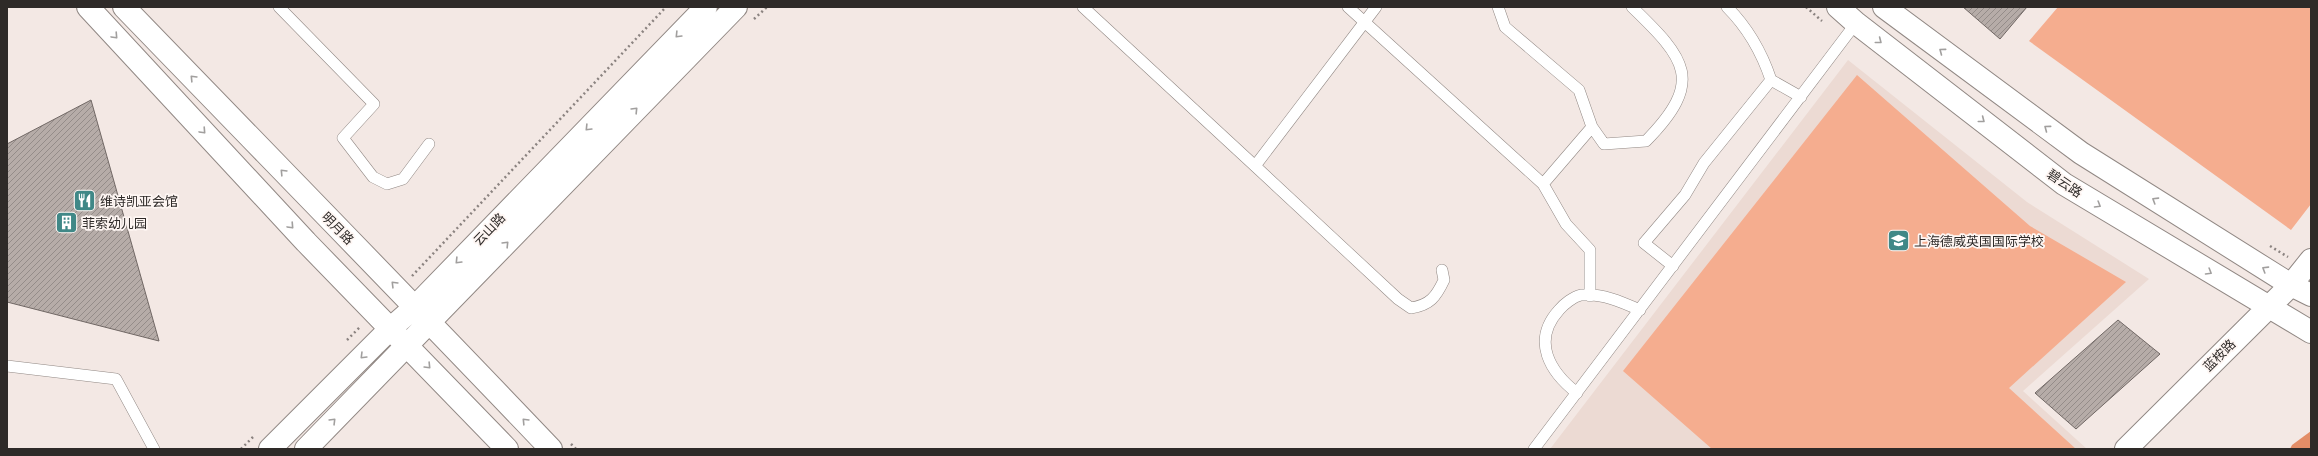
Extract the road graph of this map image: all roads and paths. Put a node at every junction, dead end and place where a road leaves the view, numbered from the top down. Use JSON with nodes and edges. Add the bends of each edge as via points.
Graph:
{"nodes":[{"id":1,"x":88,"y":7,"type":"edge"},
{"id":2,"x":124,"y":7,"type":"edge"},
{"id":3,"x":279,"y":7,"type":"edge"},
{"id":4,"x":666,"y":7,"type":"edge"},
{"id":5,"x":706,"y":7,"type":"edge"},
{"id":6,"x":736,"y":7,"type":"edge"},
{"id":7,"x":1083,"y":7,"type":"edge"},
{"id":8,"x":1348,"y":7,"type":"edge"},
{"id":9,"x":1376,"y":7,"type":"edge"},
{"id":10,"x":1498,"y":7,"type":"edge"},
{"id":11,"x":1632,"y":7,"type":"edge"},
{"id":12,"x":1727,"y":7,"type":"edge"},
{"id":13,"x":1838,"y":7,"type":"edge"},
{"id":14,"x":1884,"y":7,"type":"edge"},
{"id":15,"x":1365,"y":22,"type":"junction"},
{"id":16,"x":1856,"y":23,"type":"junction"},
{"id":17,"x":1771,"y":80,"type":"junction"},
{"id":18,"x":1801,"y":97,"type":"junction"},
{"id":19,"x":1592,"y":127,"type":"junction"},
{"id":20,"x":429,"y":144,"type":"dead end"},
{"id":21,"x":1255,"y":166,"type":"junction"},
{"id":22,"x":1543,"y":184,"type":"junction"},
{"id":23,"x":2264,"y":242,"type":"dead end"},
{"id":24,"x":2308,"y":263,"type":"edge"},
{"id":25,"x":1673,"y":266,"type":"junction"},
{"id":26,"x":1442,"y":270,"type":"dead end"},
{"id":27,"x":2291,"y":285,"type":"junction"},
{"id":28,"x":400,"y":290,"type":"junction"},
{"id":29,"x":2311,"y":295,"type":"edge"},
{"id":30,"x":1590,"y":296,"type":"junction"},
{"id":31,"x":415,"y":307,"type":"junction"},
{"id":32,"x":2268,"y":308,"type":"junction"},
{"id":33,"x":1640,"y":310,"type":"junction"},
{"id":34,"x":376,"y":312,"type":"junction"},
{"id":35,"x":431,"y":323,"type":"junction"},
{"id":36,"x":391,"y":328,"type":"junction"},
{"id":37,"x":2311,"y":332,"type":"edge"},
{"id":38,"x":344,"y":344,"type":"dead end"},
{"id":39,"x":408,"y":346,"type":"junction"},
{"id":40,"x":7,"y":366,"type":"edge"},
{"id":41,"x":1577,"y":393,"type":"junction"},
{"id":42,"x":257,"y":432,"type":"dead end"},
{"id":43,"x":154,"y":449,"type":"edge"},
{"id":44,"x":241,"y":449,"type":"edge"},
{"id":45,"x":270,"y":449,"type":"edge"},
{"id":46,"x":306,"y":449,"type":"edge"},
{"id":47,"x":507,"y":449,"type":"edge"},
{"id":48,"x":552,"y":449,"type":"edge"},
{"id":49,"x":1534,"y":449,"type":"edge"},
{"id":50,"x":2126,"y":449,"type":"edge"}],
"edges":[{"from":1,"to":34,"type":"street","one_way":true,"via":[[306,242]]},
{"from":28,"to":2,"type":"street","name":"明月路","one_way":true},
{"from":3,"to":20,"type":"lane","via":[[374,104],[343,138],[373,177],[387,184],[403,179]]},
{"from":4,"to":28,"type":"path"},
{"from":5,"to":31,"type":"street","name":"云山路","one_way":true},
{"from":35,"to":6,"type":"street","name":"云山路","one_way":true},
{"from":7,"to":21,"type":"lane"},
{"from":8,"to":15,"type":"lane"},
{"from":9,"to":15,"type":"lane"},
{"from":10,"to":19,"type":"lane","via":[[1505,27],[1579,90]]},
{"from":11,"to":19,"type":"lane","via":[[1677,57],[1682,74],[1682,91],[1666,121],[1646,141],[1604,144]]},
{"from":12,"to":17,"type":"lane","via":[[1739,19],[1765,62]]},
{"from":13,"to":16,"type":"street","name":"碧云路"},
{"from":27,"to":14,"type":"street","one_way":true,"via":[[2081,153]]},
{"from":15,"to":21,"type":"lane"},
{"from":15,"to":22,"type":"lane"},
{"from":16,"to":18,"type":"lane"},
{"from":16,"to":32,"type":"street","name":"碧云路","one_way":true,"via":[[2064,184]]},
{"from":17,"to":18,"type":"lane"},
{"from":17,"to":25,"type":"lane","via":[[1704,163],[1685,194],[1644,243]]},
{"from":18,"to":25,"type":"lane"},
{"from":19,"to":22,"type":"lane"},
{"from":21,"to":26,"type":"lane","via":[[1398,299],[1411,308],[1424,306],[1438,292],[1444,280]]},
{"from":22,"to":30,"type":"lane","via":[[1566,224],[1590,250]]},
{"from":23,"to":24,"type":"path"},
{"from":24,"to":27,"type":"street","name":"蓝桉路"},
{"from":25,"to":33,"type":"lane"},
{"from":27,"to":29,"type":"street"},
{"from":27,"to":32,"type":"street","name":"蓝桉路"},
{"from":28,"to":31,"type":"street","name":"明月路"},
{"from":30,"to":33,"type":"lane","via":[[1608,297]]},
{"from":30,"to":41,"type":"lane","via":[[1581,295],[1567,302],[1558,311],[1549,324],[1545,342],[1547,357],[1555,372]]},
{"from":31,"to":35,"type":"street","name":"明月路"},
{"from":31,"to":36,"type":"street","name":"云山路"},
{"from":32,"to":37,"type":"street","name":"碧云路"},
{"from":32,"to":50,"type":"street","name":"蓝桉路"},
{"from":33,"to":41,"type":"lane"},
{"from":34,"to":36,"type":"street"},
{"from":34,"to":38,"type":"path"},
{"from":35,"to":39,"type":"street","name":"云山路"},
{"from":48,"to":35,"type":"street","name":"明月路","one_way":true},
{"from":36,"to":39,"type":"street"},
{"from":36,"to":45,"type":"street","name":"云山路","one_way":true},
{"from":46,"to":39,"type":"street","name":"云山路","one_way":true},
{"from":39,"to":47,"type":"street","one_way":true},
{"from":40,"to":43,"type":"lane","via":[[116,379]]},
{"from":41,"to":49,"type":"lane"},
{"from":42,"to":44,"type":"path"}]}
